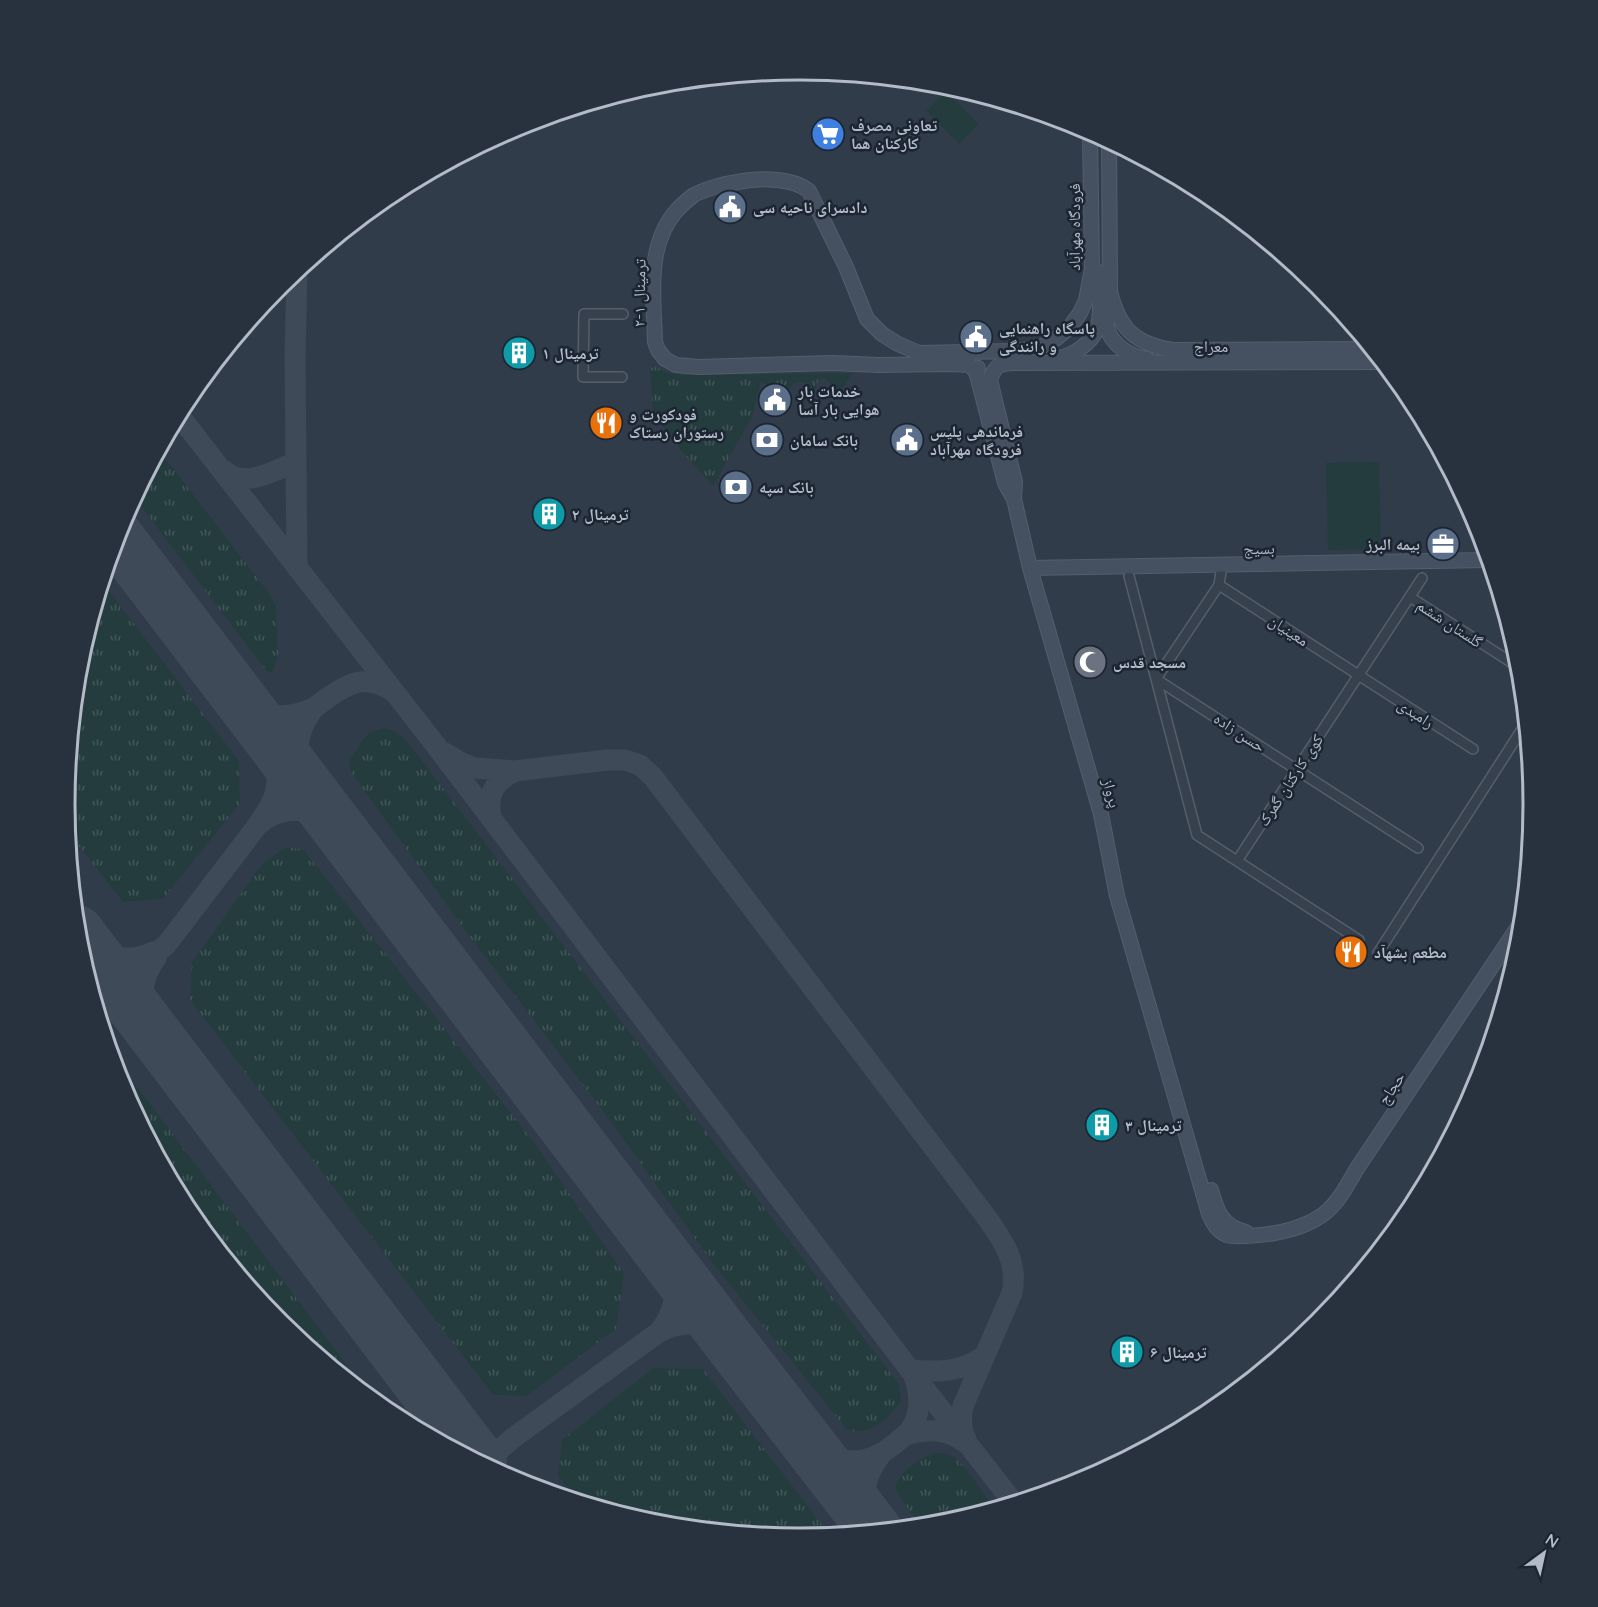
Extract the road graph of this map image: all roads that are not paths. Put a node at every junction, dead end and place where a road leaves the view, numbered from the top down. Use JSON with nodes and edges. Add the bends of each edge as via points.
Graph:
{"nodes":[{"id":1,"x":1090,"y":141,"type":"edge"},
{"id":2,"x":1109,"y":150,"type":"edge"},
{"id":3,"x":1092,"y":213,"type":"junction"},
{"id":4,"x":623,"y":314,"type":"dead end"},
{"id":5,"x":1362,"y":349,"type":"edge"},
{"id":6,"x":993,"y":351,"type":"junction"},
{"id":7,"x":1173,"y":357,"type":"junction"},
{"id":8,"x":920,"y":359,"type":"junction"},
{"id":9,"x":1372,"y":362,"type":"edge"},
{"id":10,"x":1040,"y":363,"type":"junction"},
{"id":11,"x":971,"y":364,"type":"junction"},
{"id":12,"x":622,"y":377,"type":"dead end"},
{"id":13,"x":1014,"y":499,"type":"junction"},
{"id":14,"x":1481,"y":560,"type":"edge"},
{"id":15,"x":1222,"y":565,"type":"junction"},
{"id":16,"x":1030,"y":568,"type":"junction"},
{"id":17,"x":1129,"y":576,"type":"dead end"},
{"id":18,"x":1422,"y":578,"type":"dead end"},
{"id":19,"x":1219,"y":585,"type":"junction"},
{"id":20,"x":1410,"y":597,"type":"junction"},
{"id":21,"x":1509,"y":661,"type":"edge"},
{"id":22,"x":1358,"y":676,"type":"junction"},
{"id":23,"x":1156,"y":679,"type":"junction"},
{"id":24,"x":1519,"y":734,"type":"edge"},
{"id":25,"x":1473,"y":749,"type":"dead end"},
{"id":26,"x":1297,"y":769,"type":"junction"},
{"id":27,"x":1418,"y":848,"type":"dead end"},
{"id":28,"x":1237,"y":861,"type":"junction"},
{"id":29,"x":1510,"y":939,"type":"edge"},
{"id":30,"x":1359,"y":940,"type":"dead end"},
{"id":31,"x":1378,"y":953,"type":"dead end"},
{"id":32,"x":1260,"y":1236,"type":"joint"}],
"edges":[{"from":1,"to":3,"type":"main road","name":"فرودگاه مهرآباد"},
{"from":2,"to":7,"type":"main road","via":[[1113,304],[1131,333]]},
{"from":3,"to":6,"type":"main road","name":"فرودگاه مهرآباد","via":[[1088,293],[1070,327],[1039,348]]},
{"from":3,"to":10,"type":"main road","via":[[1099,280],[1097,328],[1081,348]]},
{"from":4,"to":12,"type":"street","via":[[585,314],[583,377]]},
{"from":5,"to":7,"type":"main road","name":"معراج"},
{"from":6,"to":11,"type":"main road"},
{"from":6,"to":11,"type":"main road","via":[[979,366]]},
{"from":7,"to":9,"type":"main road","name":"معراج"},
{"from":7,"to":10,"type":"main road","name":"معراج"},
{"from":8,"to":8,"type":"main road","name":"ترمینال ۱-۲","via":[[867,319],[846,267],[804,187],[764,179],[710,188],[687,200],[665,228],[654,261],[655,342],[664,359],[676,365],[699,367],[879,365]]},
{"from":8,"to":11,"type":"main road"},
{"from":10,"to":13,"type":"main road","name":"پرواز","via":[[1003,363],[993,370],[990,380],[1015,482]]},
{"from":11,"to":13,"type":"main road","name":"پرواز","via":[[1005,483]]},
{"from":13,"to":16,"type":"main road","name":"پرواز"},
{"from":14,"to":15,"type":"main road","name":"بسیج"},
{"from":15,"to":16,"type":"main road","name":"بسیج"},
{"from":15,"to":19,"type":"street"},
{"from":16,"to":32,"type":"main road","name":"پرواز","via":[[1101,814],[1117,896],[1209,1214],[1220,1231],[1232,1236]]},
{"from":17,"to":23,"type":"street"},
{"from":18,"to":20,"type":"street","name":"کوی کارکنان گمرک"},
{"from":19,"to":22,"type":"street","name":"معینیان"},
{"from":19,"to":23,"type":"street"},
{"from":20,"to":21,"type":"street","name":"گلستان ششم"},
{"from":20,"to":22,"type":"street","name":"کوی کارکنان گمرک"},
{"from":22,"to":25,"type":"street","name":"رامبدی"},
{"from":22,"to":26,"type":"street","name":"کوی کارکنان گمرک"},
{"from":23,"to":26,"type":"street","name":"حسن زاده"},
{"from":23,"to":28,"type":"street","via":[[1197,835]]},
{"from":24,"to":31,"type":"street"},
{"from":26,"to":27,"type":"street","name":"حسن زاده"},
{"from":26,"to":28,"type":"street","name":"کوی کارکنان گمرک"},
{"from":28,"to":30,"type":"street"},
{"from":29,"to":32,"type":"main road","name":"حجاج","via":[[1337,1201],[1306,1224]]}]}
